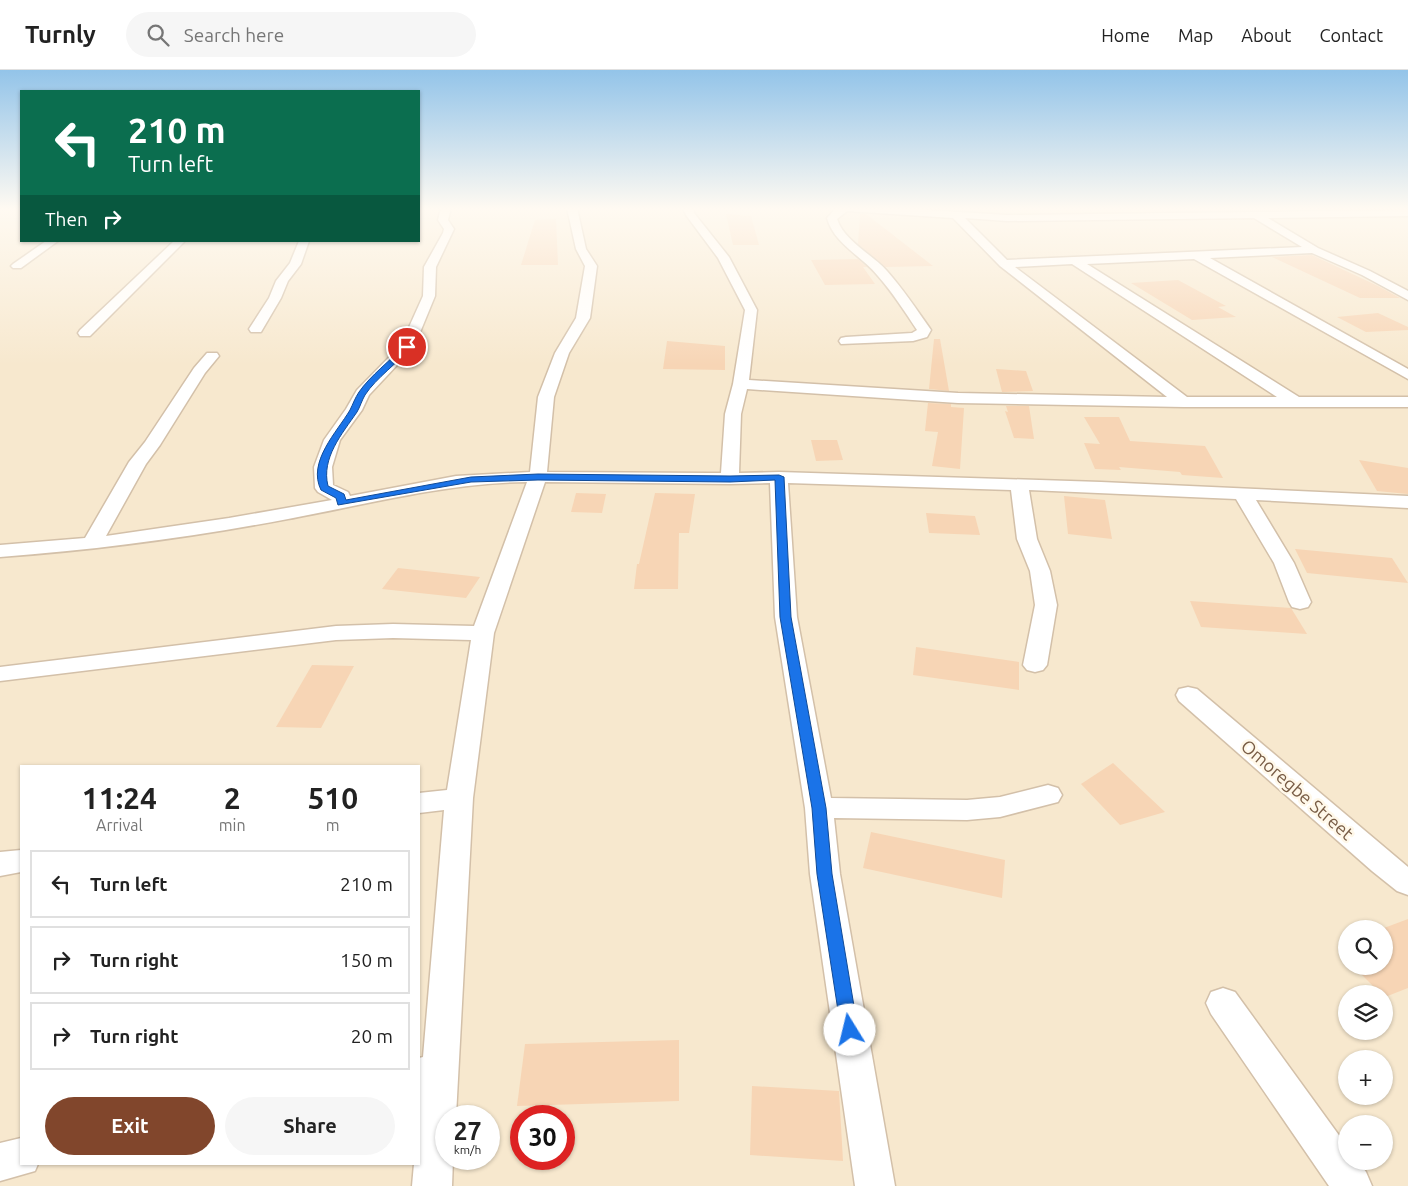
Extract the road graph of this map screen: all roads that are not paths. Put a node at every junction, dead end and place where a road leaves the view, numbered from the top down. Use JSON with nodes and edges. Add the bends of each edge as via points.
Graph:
{"nodes":[{"id":1,"x":26,"y":260,"type":"edge"},
{"id":2,"x":160,"y":260,"type":"edge"},
{"id":3,"x":296,"y":260,"type":"edge"},
{"id":4,"x":434,"y":260,"type":"edge"},
{"id":5,"x":588,"y":260,"type":"edge"},
{"id":6,"x":726,"y":260,"type":"edge"},
{"id":7,"x":869,"y":260,"type":"edge"},
{"id":8,"x":1000,"y":260,"type":"edge"},
{"id":9,"x":1074,"y":260,"type":"edge"},
{"id":10,"x":1075,"y":260,"type":"edge"},
{"id":11,"x":1207,"y":260,"type":"edge"},
{"id":12,"x":1337,"y":260,"type":"edge"},
{"id":13,"x":1004,"y":264,"type":"junction"},
{"id":14,"x":17,"y":266,"type":"dead end"},
{"id":15,"x":1408,"y":296,"type":"edge"},
{"id":16,"x":256,"y":329,"type":"dead end"},
{"id":17,"x":85,"y":333,"type":"dead end"},
{"id":18,"x":846,"y":341,"type":"dead end"},
{"id":19,"x":212,"y":356,"type":"dead end"},
{"id":20,"x":1408,"y":375,"type":"edge"},
{"id":21,"x":741,"y":384,"type":"junction"},
{"id":22,"x":1294,"y":400,"type":"junction"},
{"id":23,"x":1184,"y":402,"type":"junction"},
{"id":24,"x":1387,"y":402,"type":"junction"},
{"id":25,"x":1408,"y":402,"type":"edge"},
{"id":26,"x":1408,"y":417,"type":"edge"},
{"id":27,"x":538,"y":477,"type":"junction"},
{"id":28,"x":779,"y":477,"type":"junction"},
{"id":29,"x":730,"y":479,"type":"junction"},
{"id":30,"x":1019,"y":485,"type":"junction"},
{"id":31,"x":1242,"y":494,"type":"junction"},
{"id":32,"x":1408,"y":502,"type":"edge"},
{"id":33,"x":341,"y":503,"type":"junction"},
{"id":34,"x":92,"y":543,"type":"junction"},
{"id":35,"x":0,"y":552,"type":"edge"},
{"id":36,"x":1300,"y":602,"type":"dead end"},
{"id":37,"x":483,"y":634,"type":"junction"},
{"id":38,"x":1035,"y":664,"type":"dead end"},
{"id":39,"x":0,"y":674,"type":"edge"},
{"id":40,"x":1188,"y":695,"type":"dead end"},
{"id":41,"x":1048,"y":795,"type":"dead end"},
{"id":42,"x":459,"y":798,"type":"junction"},
{"id":43,"x":420,"y":803,"type":"edge"},
{"id":44,"x":819,"y":808,"type":"junction"},
{"id":45,"x":20,"y":861,"type":"edge"},
{"id":46,"x":0,"y":864,"type":"edge"},
{"id":47,"x":1408,"y":883,"type":"edge"},
{"id":48,"x":1223,"y":1003,"type":"dead end"},
{"id":49,"x":430,"y":1073,"type":"edge"},
{"id":50,"x":20,"y":1157,"type":"edge"},
{"id":51,"x":0,"y":1162,"type":"edge"},
{"id":52,"x":432,"y":1186,"type":"edge"},
{"id":53,"x":874,"y":1186,"type":"edge"},
{"id":54,"x":1352,"y":1186,"type":"edge"}],
"edges":[{"from":1,"to":14,"type":"street"},
{"from":2,"to":17,"type":"street"},
{"from":3,"to":16,"type":"street"},
{"from":4,"to":33,"type":"street","via":[[430,267],[429,296],[407,347],[362,393],[332,440],[323,467],[323,482],[324,488],[341,496]]},
{"from":5,"to":27,"type":"street","via":[[591,266],[583,318],[562,353],[546,397]]},
{"from":6,"to":21,"type":"street","via":[[751,310]]},
{"from":7,"to":18,"type":"street","via":[[892,282],[924,330],[913,337]]},
{"from":8,"to":13,"type":"street"},
{"from":9,"to":13,"type":"street"},
{"from":10,"to":22,"type":"street"},
{"from":11,"to":20,"type":"street"},
{"from":12,"to":15,"type":"street"},
{"from":13,"to":23,"type":"street"},
{"from":19,"to":34,"type":"street","via":[[138,462]]},
{"from":21,"to":23,"type":"street","via":[[958,398]]},
{"from":21,"to":29,"type":"street","via":[[733,414]]},
{"from":22,"to":23,"type":"street"},
{"from":22,"to":24,"type":"street"},
{"from":24,"to":25,"type":"street"},
{"from":24,"to":26,"type":"street"},
{"from":27,"to":29,"type":"street"},
{"from":27,"to":33,"type":"street","via":[[456,481]]},
{"from":27,"to":37,"type":"street"},
{"from":28,"to":29,"type":"street"},
{"from":28,"to":30,"type":"street"},
{"from":28,"to":44,"type":"street","via":[[786,617]]},
{"from":30,"to":31,"type":"street"},
{"from":30,"to":38,"type":"street","via":[[1027,538],[1040,571],[1046,605]]},
{"from":31,"to":32,"type":"street"},
{"from":31,"to":36,"type":"street","via":[[1284,563]]},
{"from":33,"to":34,"type":"street","via":[[209,528]]},
{"from":34,"to":35,"type":"street"},
{"from":37,"to":39,"type":"street","via":[[336,633]]},
{"from":37,"to":42,"type":"street"},
{"from":40,"to":47,"type":"street","name":"Omoregbe Street"},
{"from":41,"to":44,"type":"street","via":[[1000,807],[967,810]]},
{"from":42,"to":43,"type":"street"},
{"from":42,"to":49,"type":"street"},
{"from":44,"to":53,"type":"street","via":[[825,874]]},
{"from":45,"to":46,"type":"street"},
{"from":48,"to":54,"type":"street"},
{"from":49,"to":52,"type":"street"},
{"from":50,"to":51,"type":"street"}]}
